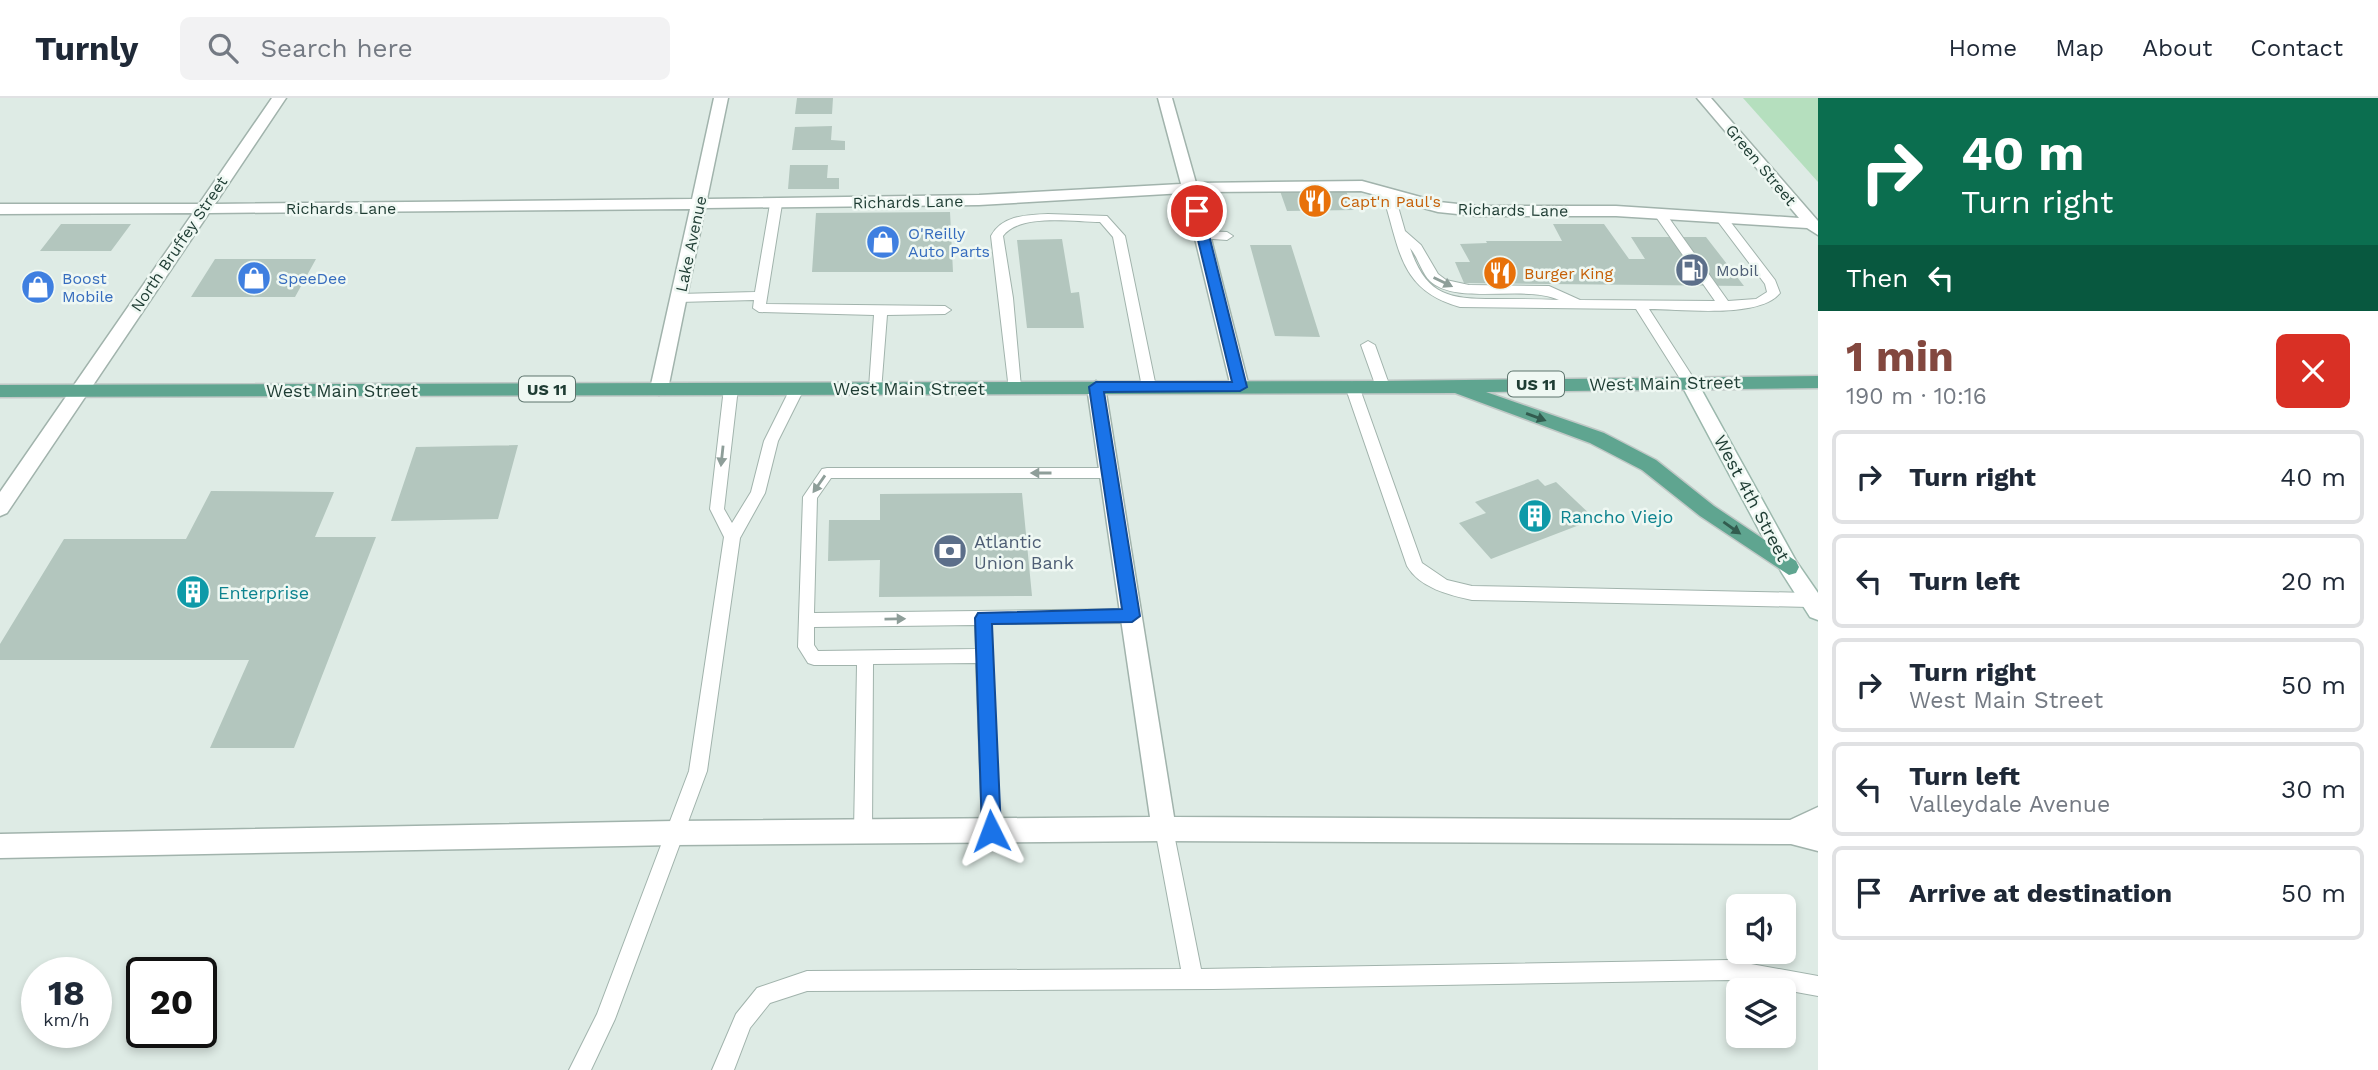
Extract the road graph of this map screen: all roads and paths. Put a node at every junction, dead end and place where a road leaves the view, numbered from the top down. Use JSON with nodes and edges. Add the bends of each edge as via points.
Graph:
{"nodes":[{"id":1,"x":279,"y":98,"type":"edge"},
{"id":2,"x":721,"y":98,"type":"edge"},
{"id":3,"x":1165,"y":98,"type":"edge"},
{"id":4,"x":1704,"y":98,"type":"edge"},
{"id":5,"x":1190,"y":186,"type":"junction"},
{"id":6,"x":1107,"y":191,"type":"junction"},
{"id":7,"x":1389,"y":196,"type":"junction"},
{"id":8,"x":776,"y":204,"type":"junction"},
{"id":9,"x":699,"y":205,"type":"junction"},
{"id":10,"x":204,"y":207,"type":"junction"},
{"id":11,"x":0,"y":209,"type":"edge"},
{"id":12,"x":1660,"y":214,"type":"junction"},
{"id":13,"x":1103,"y":219,"type":"junction"},
{"id":14,"x":1722,"y":219,"type":"junction"},
{"id":15,"x":1815,"y":228,"type":"edge"},
{"id":16,"x":1203,"y":235,"type":"junction"},
{"id":17,"x":1227,"y":236,"type":"dead end"},
{"id":18,"x":761,"y":296,"type":"junction"},
{"id":19,"x":679,"y":298,"type":"junction"},
{"id":20,"x":1640,"y":304,"type":"junction"},
{"id":21,"x":1724,"y":305,"type":"junction"},
{"id":22,"x":945,"y":310,"type":"dead end"},
{"id":23,"x":881,"y":311,"type":"junction"},
{"id":24,"x":1368,"y":345,"type":"dead end"},
{"id":25,"x":1689,"y":382,"type":"junction"},
{"id":26,"x":1818,"y":382,"type":"edge"},
{"id":27,"x":1352,"y":386,"type":"junction"},
{"id":28,"x":1448,"y":386,"type":"junction"},
{"id":29,"x":1014,"y":387,"type":"junction"},
{"id":30,"x":1096,"y":387,"type":"junction"},
{"id":31,"x":1149,"y":387,"type":"junction"},
{"id":32,"x":1240,"y":387,"type":"junction"},
{"id":33,"x":1383,"y":387,"type":"junction"},
{"id":34,"x":731,"y":388,"type":"junction"},
{"id":35,"x":876,"y":388,"type":"junction"},
{"id":36,"x":659,"y":389,"type":"junction"},
{"id":37,"x":797,"y":389,"type":"junction"},
{"id":38,"x":0,"y":391,"type":"edge"},
{"id":39,"x":80,"y":391,"type":"junction"},
{"id":40,"x":1109,"y":473,"type":"junction"},
{"id":41,"x":0,"y":508,"type":"edge"},
{"id":42,"x":733,"y":537,"type":"junction"},
{"id":43,"x":1789,"y":567,"type":"junction"},
{"id":44,"x":1814,"y":606,"type":"edge"},
{"id":45,"x":1132,"y":616,"type":"junction"},
{"id":46,"x":983,"y":618,"type":"junction"},
{"id":47,"x":806,"y":620,"type":"junction"},
{"id":48,"x":984,"y":656,"type":"junction"},
{"id":49,"x":865,"y":657,"type":"junction"},
{"id":50,"x":1818,"y":819,"type":"edge"},
{"id":51,"x":1164,"y":829,"type":"junction"},
{"id":52,"x":991,"y":831,"type":"junction"},
{"id":53,"x":863,"y":832,"type":"junction"},
{"id":54,"x":1791,"y":832,"type":"junction"},
{"id":55,"x":674,"y":833,"type":"junction"},
{"id":56,"x":1818,"y":839,"type":"edge"},
{"id":57,"x":0,"y":846,"type":"edge"},
{"id":58,"x":1194,"y":979,"type":"junction"},
{"id":59,"x":1818,"y":986,"type":"edge"},
{"id":60,"x":580,"y":1070,"type":"edge"},
{"id":61,"x":723,"y":1070,"type":"edge"}],
"edges":[{"from":1,"to":10,"type":"street","name":"North Bruffey Street"},
{"from":2,"to":9,"type":"street","name":"Lake Avenue"},
{"from":3,"to":5,"type":"street"},
{"from":4,"to":15,"type":"street","name":"Green Street"},
{"from":5,"to":6,"type":"street","name":"Richards Lane"},
{"from":5,"to":7,"type":"street","name":"Richards Lane","via":[[1362,186]]},
{"from":5,"to":16,"type":"street"},
{"from":6,"to":8,"type":"street","name":"Richards Lane","via":[[979,200]]},
{"from":6,"to":13,"type":"lane"},
{"from":7,"to":12,"type":"street","name":"Richards Lane","via":[[1477,211]]},
{"from":7,"to":20,"type":"lane","via":[[1418,281],[1438,297],[1460,303]]},
{"from":8,"to":9,"type":"street","name":"Richards Lane"},
{"from":8,"to":18,"type":"lane"},
{"from":9,"to":10,"type":"street","name":"Richards Lane"},
{"from":9,"to":19,"type":"street","name":"Lake Avenue"},
{"from":10,"to":11,"type":"street","name":"Richards Lane"},
{"from":10,"to":39,"type":"street","name":"North Bruffey Street"},
{"from":12,"to":14,"type":"street","name":"Richards Lane"},
{"from":12,"to":21,"type":"lane"},
{"from":13,"to":29,"type":"lane","via":[[1031,218],[999,231]]},
{"from":13,"to":31,"type":"lane","via":[[1119,236]]},
{"from":14,"to":15,"type":"street","name":"Richards Lane"},
{"from":14,"to":21,"type":"lane","via":[[1774,293],[1759,303]]},
{"from":16,"to":17,"type":"lane"},
{"from":16,"to":32,"type":"street"},
{"from":18,"to":19,"type":"lane"},
{"from":18,"to":23,"type":"lane","via":[[759,308]]},
{"from":19,"to":36,"type":"street","name":"Lake Avenue"},
{"from":20,"to":21,"type":"lane"},
{"from":20,"to":25,"type":"lane"},
{"from":22,"to":23,"type":"lane"},
{"from":23,"to":35,"type":"lane"},
{"from":24,"to":33,"type":"lane"},
{"from":25,"to":26,"type":"main road","name":"West Main Street","number":"US 11"},
{"from":25,"to":28,"type":"main road","name":"West Main Street","number":"US 11"},
{"from":25,"to":43,"type":"street","name":"West 4th Street"},
{"from":27,"to":32,"type":"main road","name":"West Main Street","number":"US 11"},
{"from":27,"to":33,"type":"main road","name":"West Main Street","number":"US 11"},
{"from":27,"to":44,"type":"lane","via":[[1415,566],[1430,581],[1472,593]]},
{"from":28,"to":33,"type":"main road","name":"West Main Street","number":"US 11"},
{"from":28,"to":43,"type":"main road","one_way":true,"via":[[1597,438],[1649,465]]},
{"from":29,"to":30,"type":"main road","name":"West Main Street","number":"US 11"},
{"from":29,"to":35,"type":"main road","name":"West Main Street","number":"US 11"},
{"from":30,"to":31,"type":"main road","name":"West Main Street","number":"US 11"},
{"from":30,"to":40,"type":"street"},
{"from":31,"to":32,"type":"main road","name":"West Main Street","number":"US 11"},
{"from":34,"to":36,"type":"main road","name":"West Main Street","number":"US 11"},
{"from":34,"to":37,"type":"main road","name":"West Main Street","number":"US 11"},
{"from":34,"to":42,"type":"lane","one_way":true,"via":[[717,509]]},
{"from":35,"to":37,"type":"main road","name":"West Main Street","number":"US 11"},
{"from":36,"to":39,"type":"main road","name":"West Main Street","number":"US 11"},
{"from":37,"to":42,"type":"lane","via":[[771,441],[758,494]]},
{"from":38,"to":39,"type":"main road","name":"West Main Street","number":"US 11"},
{"from":39,"to":41,"type":"street","name":"North Bruffey Street"},
{"from":40,"to":45,"type":"street"},
{"from":40,"to":47,"type":"lane","one_way":true,"via":[[827,473],[810,497]]},
{"from":42,"to":55,"type":"lane","via":[[698,771]]},
{"from":43,"to":44,"type":"street","name":"West 4th Street"},
{"from":45,"to":46,"type":"lane"},
{"from":45,"to":51,"type":"street"},
{"from":47,"to":46,"type":"lane","one_way":true},
{"from":46,"to":48,"type":"lane"},
{"from":47,"to":49,"type":"lane","via":[[806,647],[814,658]]},
{"from":48,"to":49,"type":"lane"},
{"from":48,"to":52,"type":"lane"},
{"from":49,"to":53,"type":"lane"},
{"from":50,"to":54,"type":"street"},
{"from":51,"to":52,"type":"street"},
{"from":51,"to":54,"type":"street"},
{"from":51,"to":58,"type":"lane"},
{"from":52,"to":53,"type":"street"},
{"from":53,"to":55,"type":"street"},
{"from":54,"to":56,"type":"street"},
{"from":55,"to":57,"type":"street"},
{"from":55,"to":60,"type":"lane","via":[[605,1019]]},
{"from":58,"to":59,"type":"lane","via":[[1730,970]]},
{"from":58,"to":61,"type":"lane","via":[[807,981],[764,995],[743,1021]]}]}
